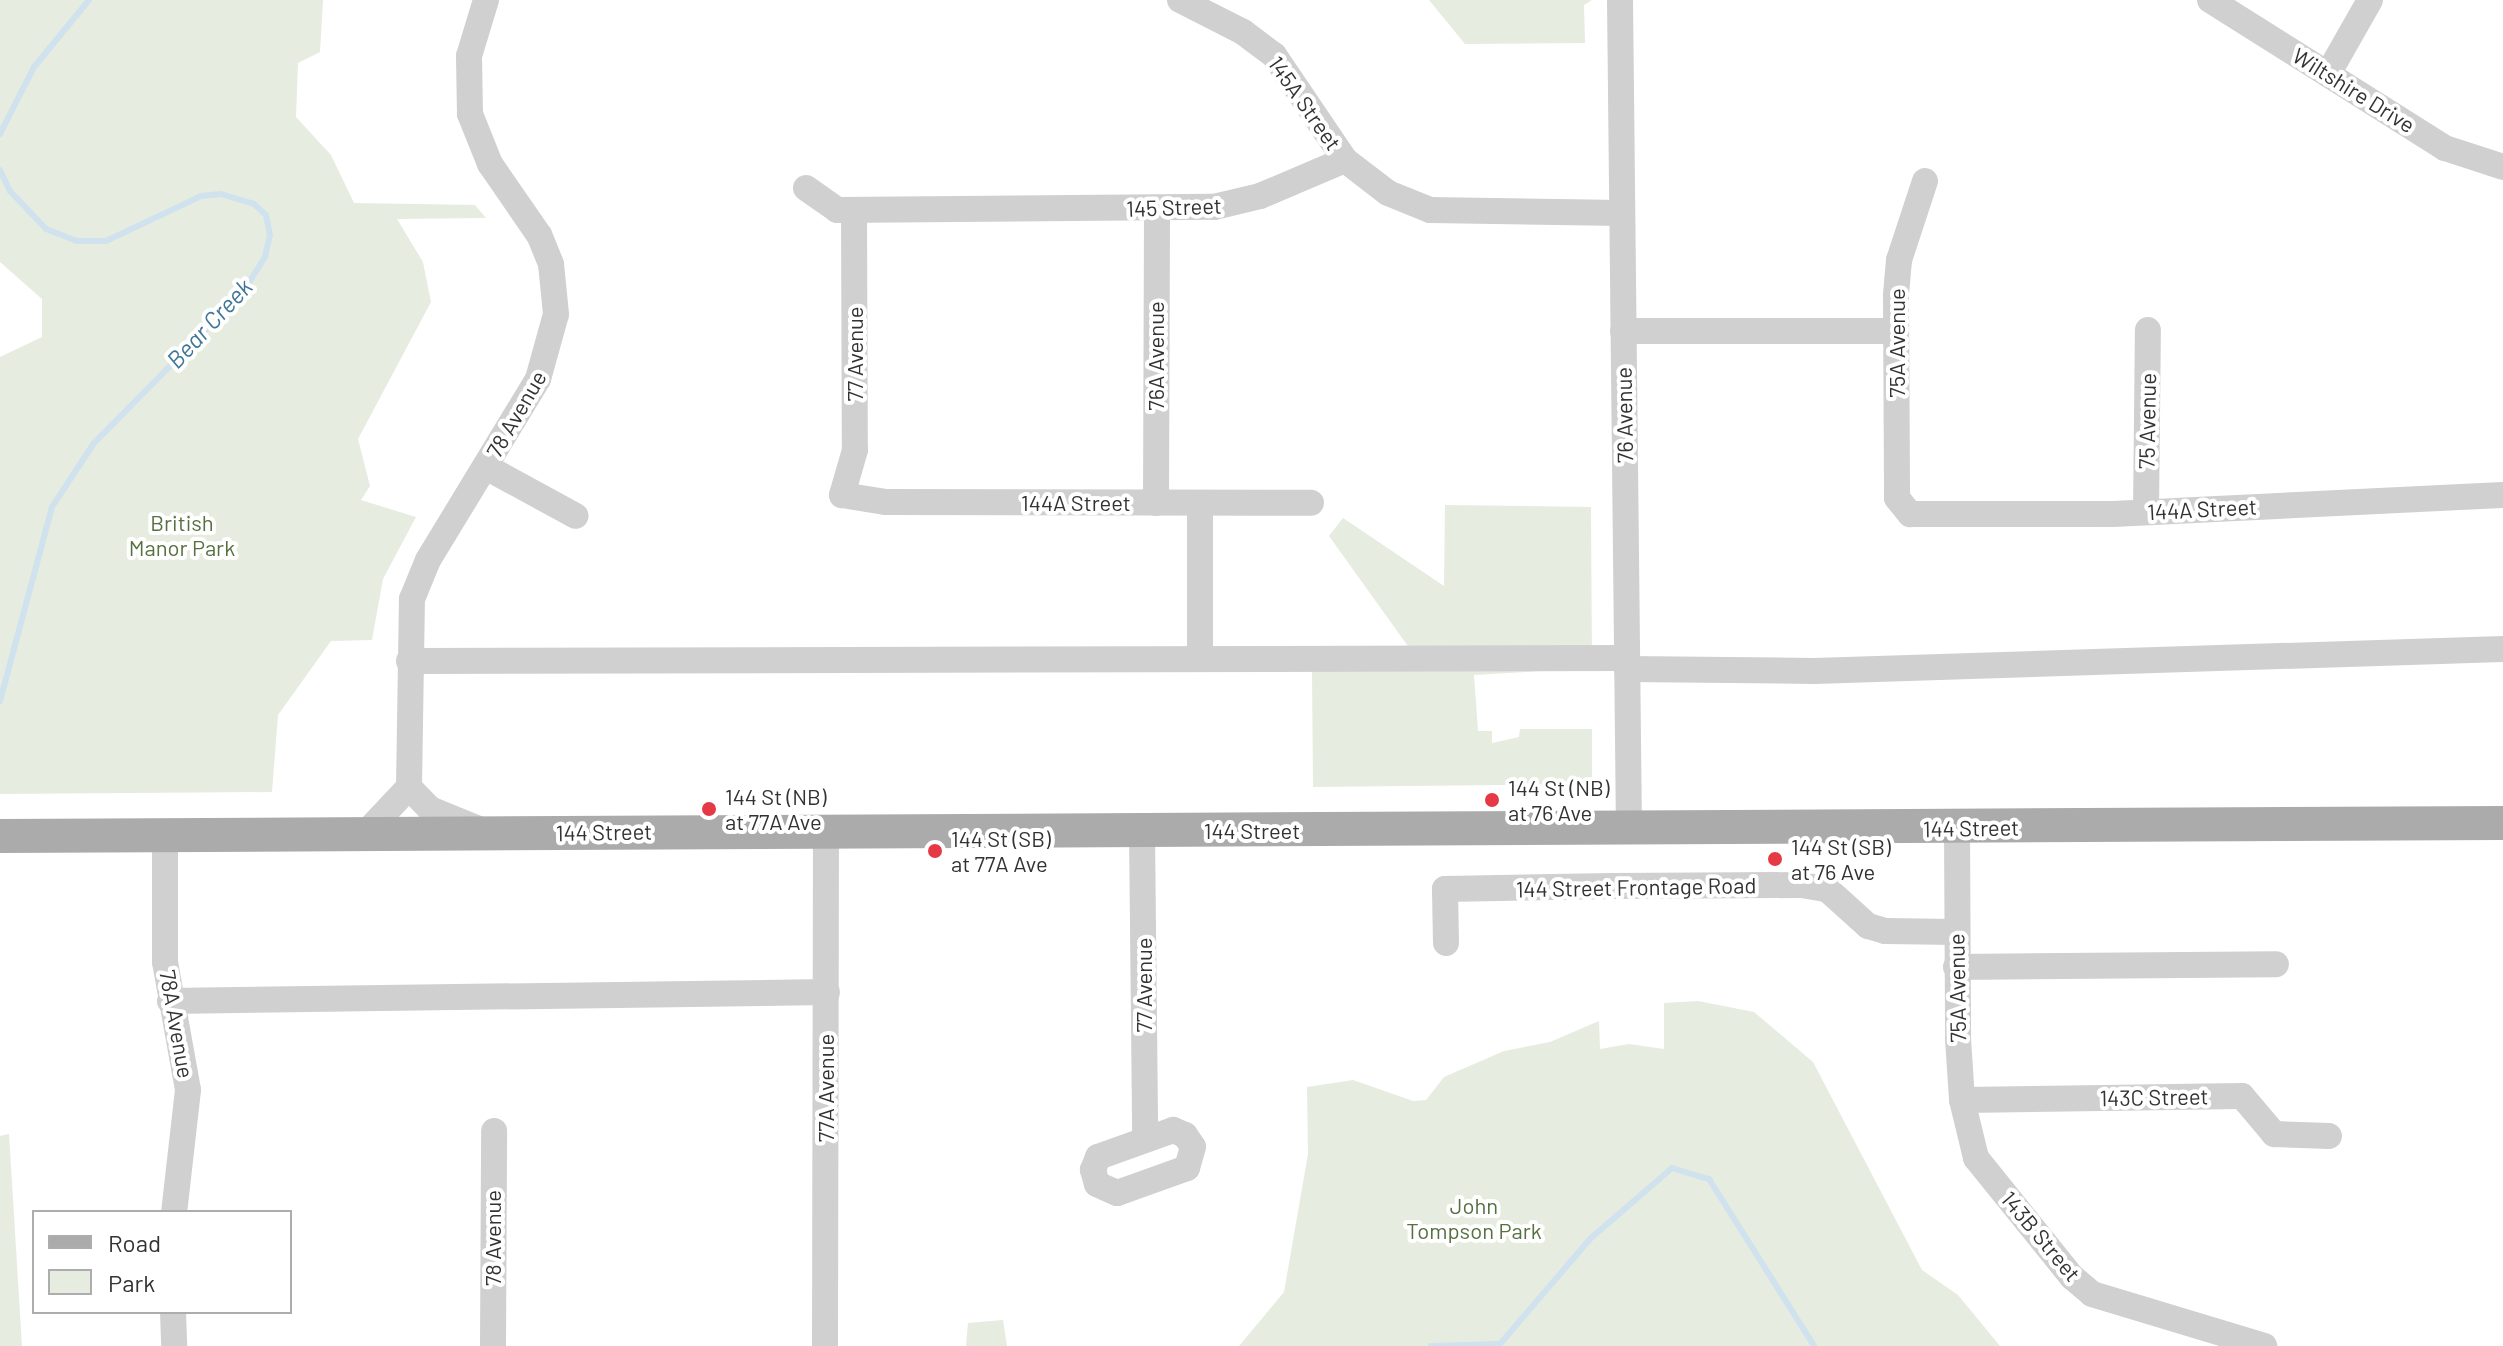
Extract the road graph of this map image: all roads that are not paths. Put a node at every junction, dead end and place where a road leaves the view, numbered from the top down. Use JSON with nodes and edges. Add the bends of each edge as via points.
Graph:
{"nodes":[{"id":1,"x":486,"y":0,"type":"edge"},
{"id":2,"x":1180,"y":0,"type":"edge"},
{"id":3,"x":1620,"y":0,"type":"edge"},
{"id":4,"x":2210,"y":0,"type":"edge"},
{"id":5,"x":2370,"y":0,"type":"edge"},
{"id":6,"x":2328,"y":74,"type":"junction"},
{"id":7,"x":1345,"y":160,"type":"junction"},
{"id":8,"x":2503,"y":167,"type":"edge"},
{"id":9,"x":1925,"y":181,"type":"dead end"},
{"id":10,"x":806,"y":188,"type":"dead end"},
{"id":11,"x":854,"y":210,"type":"junction"},
{"id":12,"x":1157,"y":210,"type":"junction"},
{"id":13,"x":1622,"y":213,"type":"junction"},
{"id":14,"x":2148,"y":330,"type":"dead end"},
{"id":15,"x":1623,"y":331,"type":"junction"},
{"id":16,"x":1896,"y":331,"type":"junction"},
{"id":17,"x":486,"y":467,"type":"junction"},
{"id":18,"x":842,"y":495,"type":"joint"},
{"id":19,"x":2503,"y":495,"type":"edge"},
{"id":20,"x":1156,"y":503,"type":"junction"},
{"id":21,"x":1200,"y":503,"type":"junction"},
{"id":22,"x":1311,"y":503,"type":"dead end"},
{"id":23,"x":1902,"y":508,"type":"joint"},
{"id":24,"x":2146,"y":512,"type":"junction"},
{"id":25,"x":576,"y":516,"type":"dead end"},
{"id":26,"x":2503,"y":649,"type":"edge"},
{"id":27,"x":1200,"y":658,"type":"junction"},
{"id":28,"x":409,"y":661,"type":"junction"},
{"id":29,"x":1627,"y":664,"type":"junction"},
{"id":30,"x":409,"y":787,"type":"junction"},
{"id":31,"x":2503,"y":823,"type":"edge"},
{"id":32,"x":1629,"y":829,"type":"junction"},
{"id":33,"x":1957,"y":829,"type":"junction"},
{"id":34,"x":826,"y":831,"type":"junction"},
{"id":35,"x":1142,"y":831,"type":"junction"},
{"id":36,"x":492,"y":833,"type":"junction"},
{"id":37,"x":165,"y":835,"type":"junction"},
{"id":38,"x":364,"y":835,"type":"junction"},
{"id":39,"x":0,"y":836,"type":"edge"},
{"id":40,"x":1956,"y":932,"type":"junction"},
{"id":41,"x":1446,"y":943,"type":"dead end"},
{"id":42,"x":2276,"y":964,"type":"dead end"},
{"id":43,"x":1956,"y":967,"type":"junction"},
{"id":44,"x":827,"y":992,"type":"junction"},
{"id":45,"x":170,"y":1001,"type":"junction"},
{"id":46,"x":1962,"y":1100,"type":"junction"},
{"id":47,"x":494,"y":1131,"type":"dead end"},
{"id":48,"x":2329,"y":1136,"type":"dead end"},
{"id":49,"x":1145,"y":1139,"type":"dead end"},
{"id":50,"x":174,"y":1210,"type":"edge"},
{"id":51,"x":173,"y":1314,"type":"edge"},
{"id":52,"x":174,"y":1346,"type":"edge"},
{"id":53,"x":493,"y":1346,"type":"edge"},
{"id":54,"x":825,"y":1346,"type":"edge"},
{"id":55,"x":2264,"y":1346,"type":"edge"}],
"edges":[{"from":1,"to":17,"type":"street","name":"78 Avenue","via":[[469,56],[470,114],[490,164],[539,235],[556,296],[545,364]]},
{"from":2,"to":7,"type":"street","name":"145A Street","via":[[1243,32],[1274,55]]},
{"from":3,"to":13,"type":"street","name":"76 Avenue"},
{"from":4,"to":6,"type":"street","name":"Wiltshire Drive"},
{"from":5,"to":6,"type":"street"},
{"from":6,"to":8,"type":"street","name":"Wiltshire Drive","via":[[2445,148]]},
{"from":7,"to":12,"type":"street","name":"145 Street","via":[[1231,206]]},
{"from":7,"to":13,"type":"street","via":[[1388,193],[1430,210]]},
{"from":9,"to":16,"type":"street","name":"75A Avenue","via":[[1899,260]]},
{"from":10,"to":11,"type":"street","name":"145 Street","via":[[837,210]]},
{"from":11,"to":12,"type":"street","name":"145 Street"},
{"from":11,"to":18,"type":"street","name":"77 Avenue","via":[[855,450]]},
{"from":12,"to":20,"type":"street","name":"76A Avenue"},
{"from":13,"to":15,"type":"street","name":"76 Avenue"},
{"from":14,"to":24,"type":"street","name":"75 Avenue"},
{"from":15,"to":16,"type":"street"},
{"from":15,"to":29,"type":"street","name":"76 Avenue"},
{"from":16,"to":23,"type":"street","name":"75A Avenue","via":[[1897,498]]},
{"from":17,"to":25,"type":"street"},
{"from":17,"to":28,"type":"street","name":"78 Avenue","via":[[417,581],[410,609]]},
{"from":18,"to":20,"type":"street","name":"144A Street","via":[[886,502]]},
{"from":19,"to":24,"type":"street","name":"144A Street"},
{"from":20,"to":21,"type":"street","name":"144A Street"},
{"from":21,"to":22,"type":"street","name":"144A Street"},
{"from":21,"to":27,"type":"street"},
{"from":23,"to":24,"type":"street","name":"144A Street","via":[[1944,516]]},
{"from":26,"to":29,"type":"street","via":[[1814,671]]},
{"from":27,"to":28,"type":"street"},
{"from":27,"to":29,"type":"street"},
{"from":28,"to":30,"type":"street","name":"78 Avenue"},
{"from":29,"to":32,"type":"street","name":"76 Avenue"},
{"from":30,"to":36,"type":"street","via":[[430,809]]},
{"from":30,"to":38,"type":"street"},
{"from":31,"to":33,"type":"main road","name":"144 Street"},
{"from":32,"to":33,"type":"main road","name":"144 Street"},
{"from":32,"to":35,"type":"main road","name":"144 Street"},
{"from":33,"to":40,"type":"street","name":"75A Avenue"},
{"from":34,"to":35,"type":"main road","name":"144 Street"},
{"from":34,"to":36,"type":"main road","name":"144 Street"},
{"from":34,"to":44,"type":"street","name":"77A Avenue"},
{"from":35,"to":49,"type":"street","name":"77 Avenue"},
{"from":36,"to":38,"type":"main road","name":"144 Street"},
{"from":37,"to":38,"type":"main road","name":"144 Street"},
{"from":37,"to":39,"type":"main road","name":"144 Street"},
{"from":37,"to":45,"type":"street","name":"78A Avenue"},
{"from":40,"to":41,"type":"street","name":"144 Street Frontage Road","via":[[1868,926],[1827,889],[1801,885],[1445,889]]},
{"from":40,"to":43,"type":"street","name":"75A Avenue"},
{"from":42,"to":43,"type":"street"},
{"from":43,"to":46,"type":"street","name":"75A Avenue"},
{"from":44,"to":45,"type":"street"},
{"from":44,"to":54,"type":"street","name":"77A Avenue"},
{"from":45,"to":50,"type":"street","name":"78A Avenue","via":[[188,1108]]},
{"from":46,"to":48,"type":"street","name":"143C Street","via":[[2242,1096],[2274,1134]]},
{"from":46,"to":55,"type":"street","name":"143B Street","via":[[1976,1158],[2072,1277],[2092,1294]]},
{"from":47,"to":53,"type":"street","name":"78 Avenue"},
{"from":51,"to":52,"type":"street"}]}
